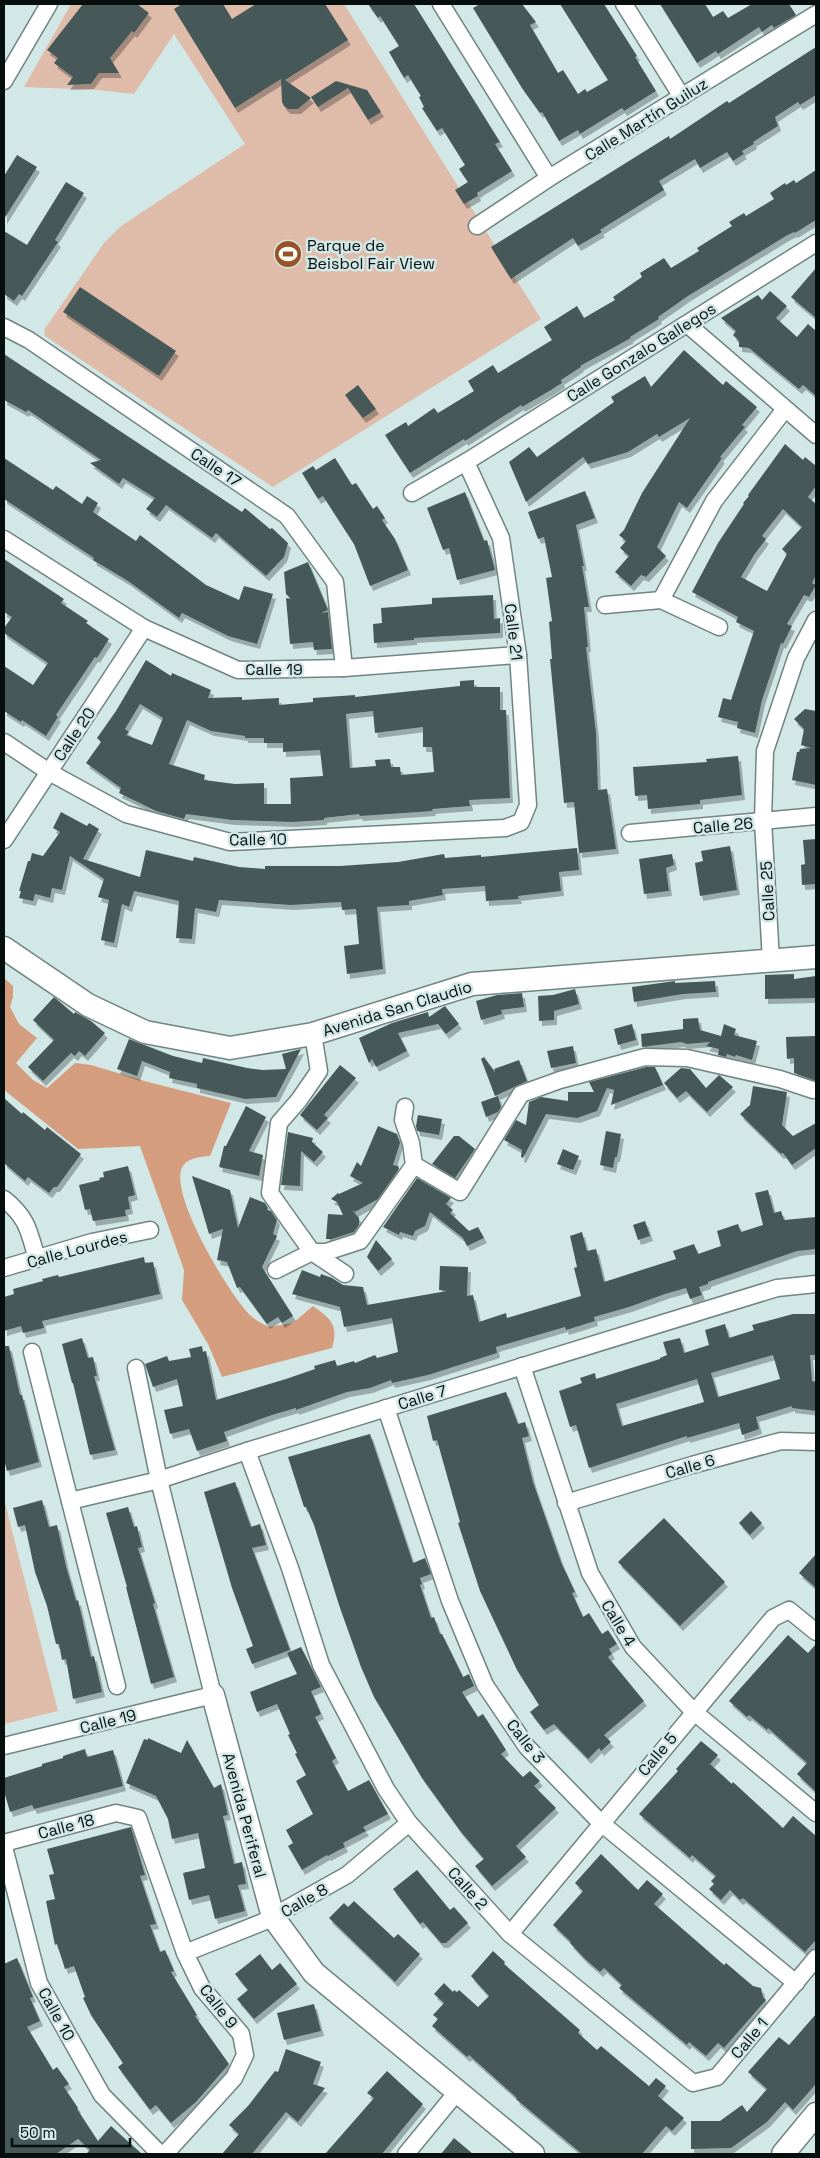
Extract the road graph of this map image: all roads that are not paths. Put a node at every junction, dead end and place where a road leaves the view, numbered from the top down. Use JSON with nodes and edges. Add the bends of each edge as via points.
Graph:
{"nodes":[{"id":1,"x":49,"y":4,"type":"edge"},
{"id":2,"x":441,"y":4,"type":"edge"},
{"id":3,"x":624,"y":4,"type":"edge"},
{"id":4,"x":813,"y":11,"type":"edge"},
{"id":5,"x":4,"y":81,"type":"edge"},
{"id":6,"x":682,"y":97,"type":"junction"},
{"id":7,"x":550,"y":178,"type":"junction"},
{"id":8,"x":476,"y":226,"type":"dead end"},
{"id":9,"x":816,"y":243,"type":"edge"},
{"id":10,"x":687,"y":324,"type":"junction"},
{"id":11,"x":4,"y":327,"type":"edge"},
{"id":12,"x":785,"y":409,"type":"junction"},
{"id":13,"x":816,"y":435,"type":"edge"},
{"id":14,"x":466,"y":462,"type":"junction"},
{"id":15,"x":412,"y":494,"type":"dead end"},
{"id":16,"x":4,"y":539,"type":"edge"},
{"id":17,"x":661,"y":600,"type":"junction"},
{"id":18,"x":605,"y":605,"type":"dead end"},
{"id":19,"x":816,"y":620,"type":"edge"},
{"id":20,"x":719,"y":626,"type":"dead end"},
{"id":21,"x":144,"y":628,"type":"junction"},
{"id":22,"x":518,"y":655,"type":"junction"},
{"id":23,"x":344,"y":668,"type":"junction"},
{"id":24,"x":4,"y":742,"type":"edge"},
{"id":25,"x":49,"y":772,"type":"junction"},
{"id":26,"x":526,"y":810,"type":"joint"},
{"id":27,"x":816,"y":816,"type":"edge"},
{"id":28,"x":763,"y":821,"type":"junction"},
{"id":29,"x":630,"y":833,"type":"dead end"},
{"id":30,"x":4,"y":840,"type":"edge"},
{"id":31,"x":4,"y":948,"type":"edge"},
{"id":32,"x":816,"y":957,"type":"edge"},
{"id":33,"x":771,"y":961,"type":"junction"},
{"id":34,"x":313,"y":1034,"type":"junction"},
{"id":35,"x":814,"y":1090,"type":"dead end"},
{"id":36,"x":405,"y":1107,"type":"dead end"},
{"id":37,"x":414,"y":1165,"type":"junction"},
{"id":38,"x":4,"y":1200,"type":"edge"},
{"id":39,"x":150,"y":1230,"type":"dead end"},
{"id":40,"x":312,"y":1252,"type":"junction"},
{"id":41,"x":38,"y":1260,"type":"junction"},
{"id":42,"x":4,"y":1268,"type":"edge"},
{"id":43,"x":276,"y":1270,"type":"dead end"},
{"id":44,"x":345,"y":1274,"type":"dead end"},
{"id":45,"x":816,"y":1284,"type":"edge"},
{"id":46,"x":32,"y":1352,"type":"dead end"},
{"id":47,"x":522,"y":1366,"type":"junction"},
{"id":48,"x":136,"y":1368,"type":"dead end"},
{"id":49,"x":386,"y":1408,"type":"junction"},
{"id":50,"x":816,"y":1442,"type":"edge"},
{"id":51,"x":247,"y":1451,"type":"junction"},
{"id":52,"x":159,"y":1480,"type":"junction"},
{"id":53,"x":70,"y":1501,"type":"junction"},
{"id":54,"x":566,"y":1503,"type":"junction"},
{"id":55,"x":816,"y":1632,"type":"edge"},
{"id":56,"x":117,"y":1686,"type":"dead end"},
{"id":57,"x":213,"y":1695,"type":"junction"},
{"id":58,"x":693,"y":1711,"type":"junction"},
{"id":59,"x":4,"y":1746,"type":"edge"},
{"id":60,"x":816,"y":1813,"type":"edge"},
{"id":61,"x":129,"y":1816,"type":"joint"},
{"id":62,"x":409,"y":1823,"type":"junction"},
{"id":63,"x":601,"y":1823,"type":"junction"},
{"id":64,"x":4,"y":1843,"type":"edge"},
{"id":65,"x":4,"y":1847,"type":"edge"},
{"id":66,"x":273,"y":1917,"type":"junction"},
{"id":67,"x":510,"y":1934,"type":"junction"},
{"id":68,"x":184,"y":1953,"type":"junction"},
{"id":69,"x":816,"y":1958,"type":"edge"},
{"id":70,"x":796,"y":1983,"type":"junction"},
{"id":71,"x":670,"y":2065,"type":"joint"},
{"id":72,"x":458,"y":2092,"type":"junction"},
{"id":73,"x":816,"y":2114,"type":"edge"},
{"id":74,"x":160,"y":2154,"type":"edge"},
{"id":75,"x":165,"y":2154,"type":"edge"},
{"id":76,"x":406,"y":2154,"type":"edge"},
{"id":77,"x":533,"y":2154,"type":"edge"},
{"id":78,"x":783,"y":2154,"type":"edge"}],
"edges":[{"from":1,"to":5,"type":"street"},
{"from":2,"to":7,"type":"street"},
{"from":3,"to":6,"type":"street"},
{"from":4,"to":6,"type":"street","name":"Calle Martín Guiluz"},
{"from":6,"to":7,"type":"street","name":"Calle Martín Guiluz"},
{"from":7,"to":8,"type":"street","name":"Calle Martín Guiluz"},
{"from":9,"to":10,"type":"street","name":"Calle Gonzalo Gallegos"},
{"from":10,"to":12,"type":"street"},
{"from":10,"to":14,"type":"street","name":"Calle Gonzalo Gallegos"},
{"from":11,"to":23,"type":"street","name":"Calle 17","via":[[29,340],[287,516],[335,582]]},
{"from":12,"to":13,"type":"street"},
{"from":12,"to":17,"type":"street","via":[[714,501]]},
{"from":14,"to":15,"type":"street","name":"Calle Gonzalo Gallegos"},
{"from":14,"to":22,"type":"street","name":"Calle 21","via":[[501,538]]},
{"from":16,"to":21,"type":"street","name":"Calle 19"},
{"from":17,"to":18,"type":"street"},
{"from":17,"to":20,"type":"street"},
{"from":19,"to":28,"type":"street","name":"Calle 25","via":[[796,658],[765,751]]},
{"from":21,"to":23,"type":"street","name":"Calle 19","via":[[238,670]]},
{"from":21,"to":25,"type":"street","name":"Calle 20"},
{"from":22,"to":23,"type":"street","name":"Calle 19"},
{"from":22,"to":26,"type":"street","name":"Calle 21"},
{"from":24,"to":25,"type":"street","name":"Calle 10"},
{"from":25,"to":26,"type":"street","name":"Calle 10","via":[[126,814],[230,842],[505,828],[521,822]]},
{"from":25,"to":30,"type":"street","name":"Calle 20"},
{"from":27,"to":28,"type":"street","name":"Calle 26"},
{"from":28,"to":29,"type":"street","name":"Calle 26"},
{"from":28,"to":33,"type":"street","name":"Calle 25"},
{"from":31,"to":34,"type":"street","name":"Avenida San Claudio","via":[[88,1005],[145,1032],[230,1048]]},
{"from":32,"to":33,"type":"street","name":"Avenida San Claudio"},
{"from":33,"to":34,"type":"street","name":"Avenida San Claudio","via":[[472,984]]},
{"from":34,"to":40,"type":"street","via":[[319,1070],[279,1123],[270,1193]]},
{"from":35,"to":37,"type":"street","via":[[688,1058],[645,1058],[560,1080],[521,1094],[460,1192]]},
{"from":36,"to":37,"type":"street","via":[[403,1120],[411,1142]]},
{"from":37,"to":40,"type":"street","via":[[360,1241],[326,1252]]},
{"from":38,"to":41,"type":"street","via":[[24,1219]]},
{"from":39,"to":41,"type":"street","name":"Calle Lourdes","via":[[92,1242]]},
{"from":40,"to":43,"type":"street"},
{"from":40,"to":44,"type":"street"},
{"from":41,"to":42,"type":"street","name":"Calle Lourdes"},
{"from":45,"to":47,"type":"street","name":"Calle 7","via":[[777,1288]]},
{"from":46,"to":53,"type":"street"},
{"from":47,"to":49,"type":"street","name":"Calle 7"},
{"from":47,"to":54,"type":"street","name":"Calle 4"},
{"from":48,"to":52,"type":"street","name":"Avenida Periferal"},
{"from":49,"to":51,"type":"street","name":"Calle 7"},
{"from":49,"to":63,"type":"street","name":"Calle 3","via":[[450,1601],[485,1685],[527,1747]]},
{"from":50,"to":54,"type":"street","name":"Calle 6","via":[[781,1441]]},
{"from":51,"to":52,"type":"street","name":"Calle 7"},
{"from":51,"to":62,"type":"street","name":"Calle 2","via":[[290,1568],[321,1666],[386,1789]]},
{"from":52,"to":53,"type":"street","name":"Calle 7"},
{"from":52,"to":57,"type":"street","name":"Avenida Periferal"},
{"from":53,"to":56,"type":"street"},
{"from":54,"to":58,"type":"street","name":"Calle 4","via":[[590,1573],[633,1647]]},
{"from":55,"to":58,"type":"street","name":"Calle 5","via":[[789,1610],[773,1618]]},
{"from":57,"to":59,"type":"street","name":"Calle 19"},
{"from":57,"to":66,"type":"street","name":"Avenida Periferal"},
{"from":58,"to":60,"type":"street","name":"Calle 4"},
{"from":58,"to":63,"type":"street","name":"Calle 5"},
{"from":61,"to":64,"type":"street","name":"Calle 18","via":[[116,1813]]},
{"from":61,"to":68,"type":"street","name":"Calle 9","via":[[138,1818]]},
{"from":62,"to":66,"type":"street","name":"Calle 8","via":[[348,1875]]},
{"from":62,"to":67,"type":"street","name":"Calle 2"},
{"from":63,"to":67,"type":"street","name":"Calle 5"},
{"from":63,"to":70,"type":"street","name":"Calle 3"},
{"from":65,"to":74,"type":"street","name":"Calle 10","via":[[39,1983],[102,2094]]},
{"from":66,"to":68,"type":"street","name":"Calle 8"},
{"from":66,"to":72,"type":"street","name":"Avenida Periferal","via":[[314,1973]]},
{"from":67,"to":71,"type":"street","name":"Calle 2"},
{"from":68,"to":75,"type":"street","name":"Calle 9","via":[[202,1988],[240,2034],[245,2055],[234,2078]]},
{"from":69,"to":70,"type":"street","name":"Calle 1"},
{"from":70,"to":71,"type":"street","name":"Calle 1","via":[[717,2077],[693,2083]]},
{"from":72,"to":76,"type":"street"},
{"from":72,"to":77,"type":"street","name":"Avenida Periferal"},
{"from":73,"to":78,"type":"street"}]}
